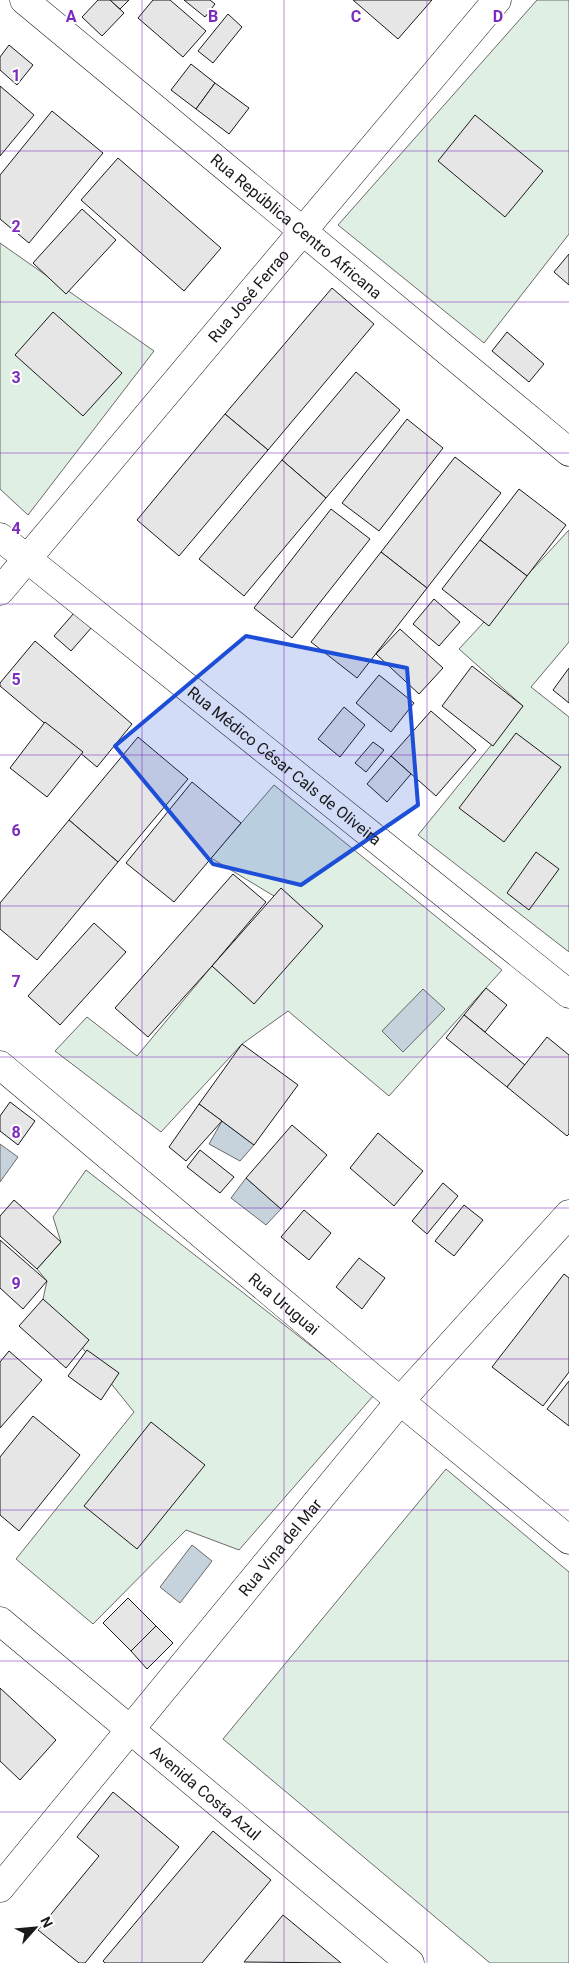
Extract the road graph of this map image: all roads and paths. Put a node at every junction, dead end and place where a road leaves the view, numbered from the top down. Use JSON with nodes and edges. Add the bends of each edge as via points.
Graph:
{"nodes":[{"id":1,"x":24,"y":0,"type":"edge"},
{"id":2,"x":497,"y":0,"type":"edge"},
{"id":3,"x":303,"y":231,"type":"junction"},
{"id":4,"x":569,"y":452,"type":"edge"},
{"id":5,"x":0,"y":537,"type":"edge"},
{"id":6,"x":26,"y":559,"type":"junction"},
{"id":7,"x":0,"y":591,"type":"edge"},
{"id":8,"x":569,"y":994,"type":"edge"},
{"id":9,"x":0,"y":1065,"type":"edge"},
{"id":10,"x":569,"y":1214,"type":"edge"},
{"id":11,"x":400,"y":1401,"type":"junction"},
{"id":12,"x":569,"y":1540,"type":"edge"},
{"id":13,"x":0,"y":1621,"type":"edge"},
{"id":14,"x":130,"y":1728,"type":"junction"},
{"id":15,"x":0,"y":1888,"type":"edge"},
{"id":16,"x":410,"y":1963,"type":"edge"}],
"edges":[{"from":1,"to":3,"type":"street","name":"Rua República Centro Africana"},
{"from":2,"to":3,"type":"street","name":"Rua José Ferrao"},
{"from":3,"to":4,"type":"street","name":"Rua República Centro Africana"},
{"from":3,"to":6,"type":"street","name":"Rua José Ferrao"},
{"from":5,"to":6,"type":"street","name":"Rua Médico César Cals de Oliveira"},
{"from":6,"to":7,"type":"street","name":"Rua José Ferrao"},
{"from":6,"to":8,"type":"street","name":"Rua Médico César Cals de Oliveira"},
{"from":9,"to":11,"type":"street","name":"Rua Uruguai"},
{"from":10,"to":11,"type":"street","name":"Rua Vina del Mar"},
{"from":11,"to":12,"type":"street","name":"Rua Uruguai"},
{"from":11,"to":14,"type":"street","name":"Rua Vina del Mar"},
{"from":13,"to":14,"type":"street","name":"Avenida Costa Azul"},
{"from":14,"to":15,"type":"street","name":"Rua Vina del Mar"},
{"from":14,"to":16,"type":"street","name":"Avenida Costa Azul"}]}
